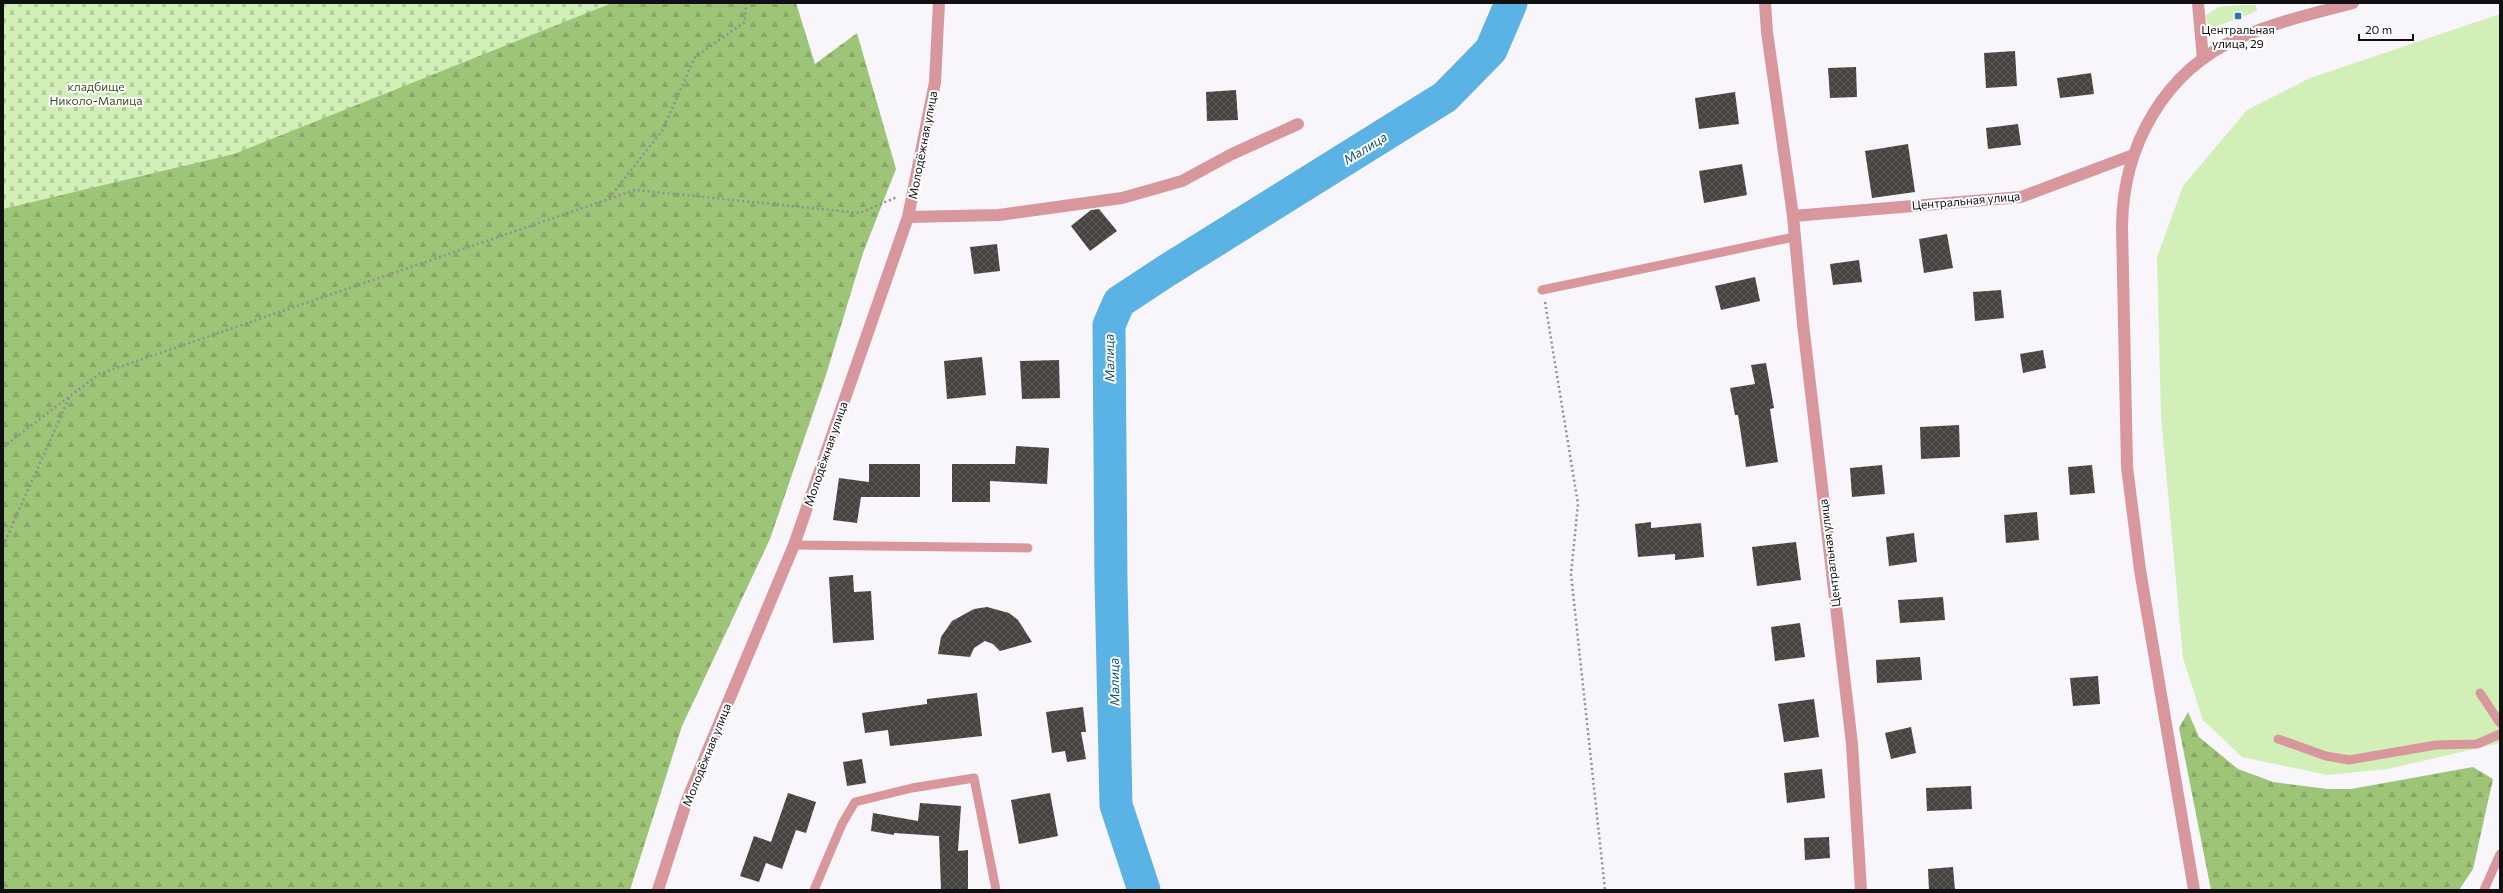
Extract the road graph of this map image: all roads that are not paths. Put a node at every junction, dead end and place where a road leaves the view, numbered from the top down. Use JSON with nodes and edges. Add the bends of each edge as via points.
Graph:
{"nodes":[{"id":1,"x":939,"y":3,"type":"edge"},
{"id":2,"x":1765,"y":3,"type":"edge"},
{"id":3,"x":2198,"y":3,"type":"edge"},
{"id":4,"x":2353,"y":3,"type":"edge"},
{"id":5,"x":2203,"y":59,"type":"junction"},
{"id":6,"x":1298,"y":124,"type":"dead end"},
{"id":7,"x":2133,"y":155,"type":"junction"},
{"id":8,"x":1793,"y":216,"type":"junction"},
{"id":9,"x":908,"y":217,"type":"junction"},
{"id":10,"x":1794,"y":237,"type":"junction"},
{"id":11,"x":1542,"y":290,"type":"road end"},
{"id":12,"x":794,"y":545,"type":"junction"},
{"id":13,"x":1028,"y":548,"type":"dead end"},
{"id":14,"x":2480,"y":692,"type":"dead end"},
{"id":15,"x":2500,"y":723,"type":"edge"},
{"id":16,"x":2500,"y":734,"type":"edge"},
{"id":17,"x":2278,"y":739,"type":"dead end"},
{"id":18,"x":2500,"y":854,"type":"edge"},
{"id":19,"x":658,"y":890,"type":"edge"},
{"id":20,"x":814,"y":890,"type":"edge"},
{"id":21,"x":996,"y":890,"type":"edge"},
{"id":22,"x":1861,"y":890,"type":"edge"},
{"id":23,"x":2194,"y":890,"type":"edge"},
{"id":24,"x":2484,"y":890,"type":"edge"}],
"edges":[{"from":1,"to":9,"type":"street","name":"Молодёжная улица","via":[[935,82]]},
{"from":2,"to":8,"type":"street","name":"Центральная улица"},
{"from":3,"to":5,"type":"street"},
{"from":4,"to":5,"type":"street","via":[[2251,33]]},
{"from":5,"to":7,"type":"street","via":[[2184,75],[2161,102],[2148,122]]},
{"from":6,"to":9,"type":"street","via":[[1232,154],[1182,181],[1122,198],[999,215]]},
{"from":7,"to":8,"type":"street","name":"Центральная улица","via":[[2021,197]]},
{"from":7,"to":23,"type":"street","via":[[2124,190],[2122,214],[2127,467],[2140,570]]},
{"from":8,"to":10,"type":"street","name":"Центральная улица"},
{"from":9,"to":12,"type":"street","name":"Молодёжная улица"},
{"from":10,"to":11,"type":"lane"},
{"from":10,"to":22,"type":"street","name":"Центральная улица","via":[[1852,744]]},
{"from":12,"to":13,"type":"lane"},
{"from":12,"to":19,"type":"street","name":"Молодёжная улица","via":[[687,800]]},
{"from":14,"to":15,"type":"lane"},
{"from":16,"to":17,"type":"lane","via":[[2477,744],[2436,745],[2349,760],[2326,756]]},
{"from":18,"to":24,"type":"lane"},
{"from":20,"to":21,"type":"lane","via":[[842,824],[855,802],[912,788],[974,778]]}]}
